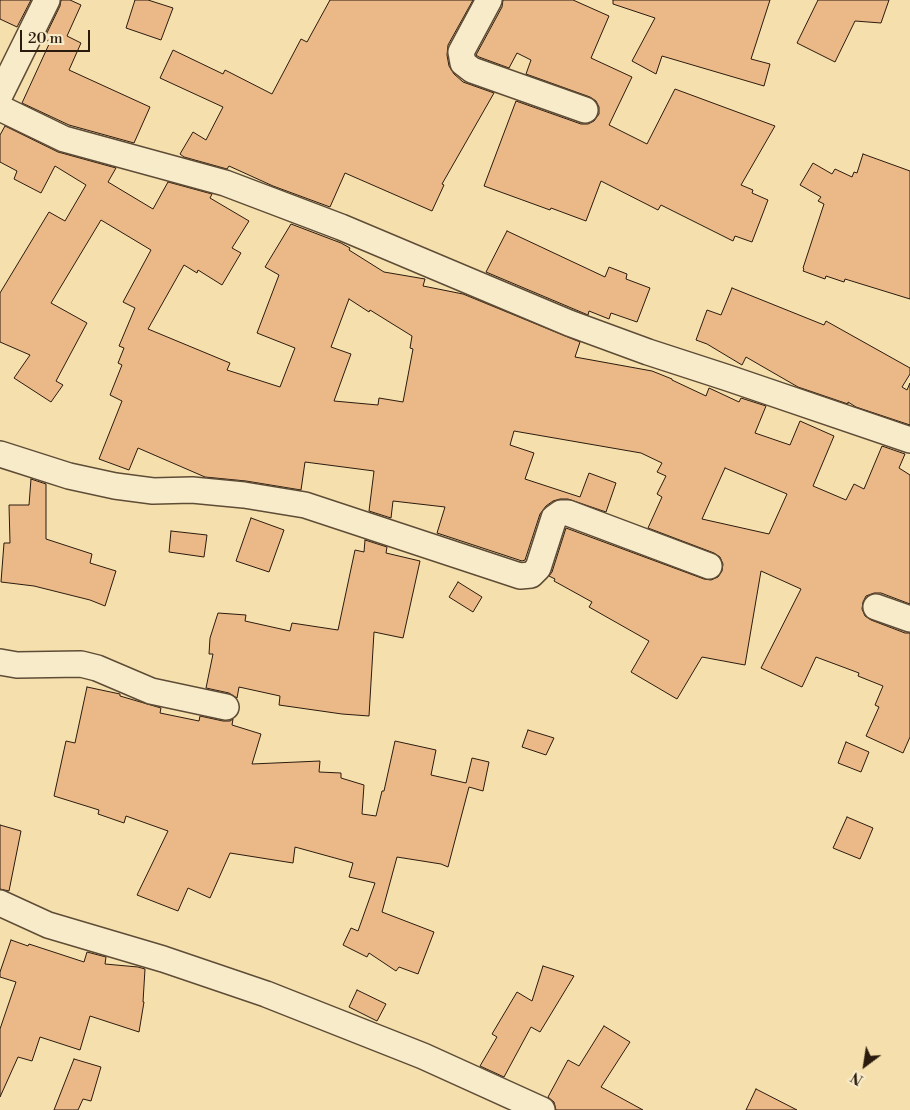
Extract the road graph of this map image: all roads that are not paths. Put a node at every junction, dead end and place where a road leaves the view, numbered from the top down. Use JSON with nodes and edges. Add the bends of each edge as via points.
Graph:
{"nodes":[{"id":1,"x":47,"y":0,"type":"edge"},
{"id":2,"x":490,"y":0,"type":"edge"},
{"id":3,"x":0,"y":95,"type":"edge"},
{"id":4,"x":0,"y":108,"type":"edge"},
{"id":5,"x":585,"y":110,"type":"dead end"},
{"id":6,"x":910,"y":440,"type":"edge"},
{"id":7,"x":0,"y":454,"type":"edge"},
{"id":8,"x":709,"y":566,"type":"dead end"},
{"id":9,"x":876,"y":607,"type":"dead end"},
{"id":10,"x":910,"y":619,"type":"edge"},
{"id":11,"x":0,"y":662,"type":"edge"},
{"id":12,"x":226,"y":706,"type":"dead end"},
{"id":13,"x":0,"y":903,"type":"edge"},
{"id":14,"x":542,"y":1110,"type":"edge"}],
"edges":[{"from":1,"to":3,"type":"street"},
{"from":2,"to":5,"type":"street","via":[[461,52],[463,63],[472,70]]},
{"from":4,"to":6,"type":"street","via":[[64,139],[225,183],[630,346]]},
{"from":7,"to":8,"type":"street","via":[[69,476],[115,486],[244,495],[305,505],[520,576],[531,575],[538,568],[554,518],[560,513],[568,513]]},
{"from":9,"to":10,"type":"street"},
{"from":11,"to":12,"type":"street","via":[[17,665],[81,664],[150,691]]},
{"from":13,"to":14,"type":"street","via":[[48,925],[266,994],[424,1056]]}]}
